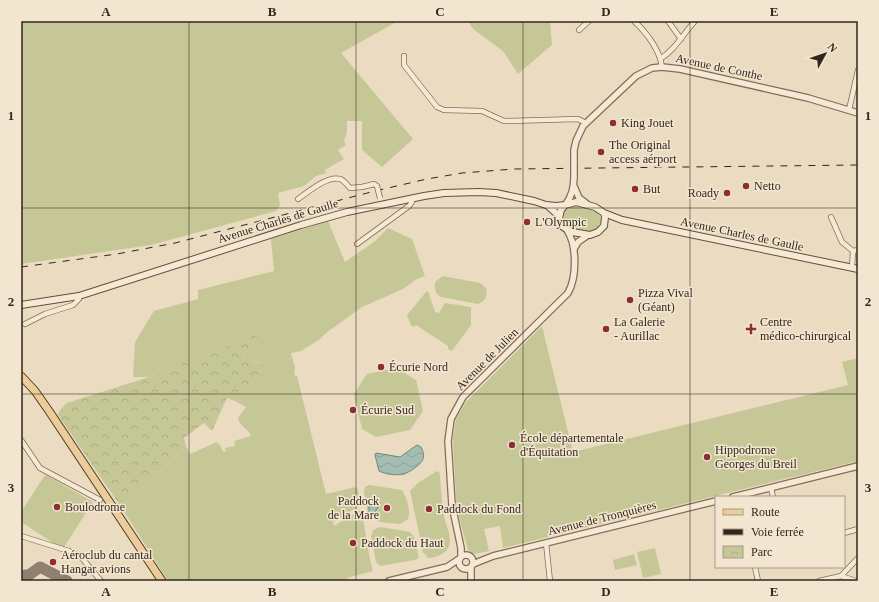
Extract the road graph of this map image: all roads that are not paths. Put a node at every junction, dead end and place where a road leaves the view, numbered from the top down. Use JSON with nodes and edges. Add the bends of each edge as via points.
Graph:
{"nodes":[{"id":1,"x":589,"y":21,"type":"edge"},
{"id":2,"x":634,"y":21,"type":"edge"},
{"id":3,"x":668,"y":21,"type":"edge"},
{"id":4,"x":696,"y":21,"type":"edge"},
{"id":5,"x":579,"y":30,"type":"dead end"},
{"id":6,"x":681,"y":39,"type":"junction"},
{"id":7,"x":404,"y":56,"type":"dead end"},
{"id":8,"x":660,"y":59,"type":"junction"},
{"id":9,"x":662,"y":67,"type":"junction"},
{"id":10,"x":858,"y":70,"type":"edge"},
{"id":11,"x":849,"y":110,"type":"junction"},
{"id":12,"x":858,"y":113,"type":"edge"},
{"id":13,"x":586,"y":123,"type":"junction"},
{"id":14,"x":574,"y":186,"type":"junction"},
{"id":15,"x":298,"y":199,"type":"dead end"},
{"id":16,"x":412,"y":199,"type":"junction"},
{"id":17,"x":382,"y":201,"type":"junction"},
{"id":18,"x":565,"y":204,"type":"junction"},
{"id":19,"x":587,"y":204,"type":"junction"},
{"id":20,"x":546,"y":205,"type":"junction"},
{"id":21,"x":604,"y":213,"type":"junction"},
{"id":22,"x":831,"y":217,"type":"dead end"},
{"id":23,"x":559,"y":218,"type":"junction"},
{"id":24,"x":622,"y":220,"type":"junction"},
{"id":25,"x":604,"y":226,"type":"junction"},
{"id":26,"x":567,"y":230,"type":"junction"},
{"id":27,"x":588,"y":235,"type":"junction"},
{"id":28,"x":357,"y":244,"type":"dead end"},
{"id":29,"x":574,"y":249,"type":"junction"},
{"id":30,"x":856,"y":251,"type":"edge"},
{"id":31,"x":855,"y":269,"type":"edge"},
{"id":32,"x":79,"y":296,"type":"junction"},
{"id":33,"x":21,"y":305,"type":"edge"},
{"id":34,"x":25,"y":324,"type":"dead end"},
{"id":35,"x":21,"y":376,"type":"edge"},
{"id":36,"x":21,"y":440,"type":"edge"},
{"id":37,"x":858,"y":466,"type":"edge"},
{"id":38,"x":771,"y":488,"type":"junction"},
{"id":39,"x":737,"y":496,"type":"edge"},
{"id":40,"x":773,"y":496,"type":"edge"},
{"id":41,"x":100,"y":500,"type":"dead end"},
{"id":42,"x":715,"y":501,"type":"edge"},
{"id":43,"x":455,"y":521,"type":"junction"},
{"id":44,"x":858,"y":530,"type":"edge"},
{"id":45,"x":845,"y":533,"type":"edge"},
{"id":46,"x":21,"y":536,"type":"edge"},
{"id":47,"x":546,"y":543,"type":"junction"},
{"id":48,"x":460,"y":558,"type":"junction"},
{"id":49,"x":858,"y":558,"type":"edge"},
{"id":50,"x":471,"y":561,"type":"junction"},
{"id":51,"x":447,"y":567,"type":"junction"},
{"id":52,"x":462,"y":568,"type":"junction"},
{"id":53,"x":755,"y":568,"type":"edge"},
{"id":54,"x":840,"y":576,"type":"junction"},
{"id":55,"x":160,"y":579,"type":"edge"},
{"id":56,"x":101,"y":581,"type":"edge"},
{"id":57,"x":388,"y":581,"type":"edge"},
{"id":58,"x":470,"y":581,"type":"edge"},
{"id":59,"x":550,"y":581,"type":"edge"},
{"id":60,"x":758,"y":581,"type":"edge"},
{"id":61,"x":821,"y":581,"type":"edge"},
{"id":62,"x":856,"y":581,"type":"edge"}],
"edges":[{"from":1,"to":5,"type":"street"},
{"from":2,"to":8,"type":"street","via":[[650,40]]},
{"from":3,"to":6,"type":"street"},
{"from":4,"to":6,"type":"street"},
{"from":6,"to":8,"type":"street"},
{"from":7,"to":13,"type":"street","via":[[404,66],[437,107],[444,110],[482,111],[504,121],[578,119]]},
{"from":8,"to":9,"type":"street"},
{"from":9,"to":11,"type":"street","name":"Avenue de Conthe","via":[[808,98]]},
{"from":9,"to":13,"type":"street","name":"Avenue de Conthe","via":[[652,68],[636,76]]},
{"from":10,"to":11,"type":"street"},
{"from":11,"to":12,"type":"street","name":"Avenue de Conthe"},
{"from":13,"to":14,"type":"street","name":"Avenue de Conthe","bridge":true,"via":[[574,150]]},
{"from":14,"to":18,"type":"street","name":"Avenue de Conthe"},
{"from":14,"to":19,"type":"street","via":[[579,198]]},
{"from":15,"to":17,"type":"street","bridge":true,"via":[[319,184],[334,178],[342,180],[350,188],[374,184]]},
{"from":16,"to":17,"type":"main road","name":"Avenue Charles de Gaulle"},
{"from":16,"to":20,"type":"main road","name":"Avenue Charles de Gaulle","via":[[444,193],[479,192],[496,193]]},
{"from":16,"to":28,"type":"street","via":[[409,206]]},
{"from":17,"to":32,"type":"main road","name":"Avenue Charles de Gaulle"},
{"from":18,"to":19,"type":"main road"},
{"from":18,"to":20,"type":"main road","name":"Avenue Charles de Gaulle"},
{"from":18,"to":23,"type":"main road"},
{"from":19,"to":21,"type":"main road"},
{"from":20,"to":23,"type":"main road"},
{"from":21,"to":24,"type":"main road","name":"Avenue Charles de Gaulle"},
{"from":21,"to":25,"type":"main road"},
{"from":22,"to":30,"type":"street","via":[[842,242]]},
{"from":23,"to":26,"type":"main road"},
{"from":24,"to":25,"type":"main road"},
{"from":24,"to":31,"type":"main road","name":"Avenue Charles de Gaulle"},
{"from":25,"to":27,"type":"main road","via":[[598,232]]},
{"from":26,"to":27,"type":"main road"},
{"from":26,"to":29,"type":"street","name":"Avenue de Julien"},
{"from":27,"to":29,"type":"street","via":[[578,242]]},
{"from":29,"to":43,"type":"street","name":"Avenue de Julien","via":[[573,279],[568,293],[463,397],[451,419],[448,440]]},
{"from":30,"to":31,"type":"street"},
{"from":32,"to":33,"type":"main road","name":"Avenue Charles de Gaulle"},
{"from":32,"to":34,"type":"street","via":[[73,305]]},
{"from":35,"to":55,"type":"main road","via":[[49,410]]},
{"from":36,"to":41,"type":"street","via":[[40,468]]},
{"from":37,"to":38,"type":"street"},
{"from":38,"to":39,"type":"street"},
{"from":38,"to":40,"type":"street"},
{"from":42,"to":47,"type":"street","name":"Avenue de Tronquières"},
{"from":43,"to":48,"type":"street","name":"Avenue de Julien","via":[[461,548]]},
{"from":43,"to":50,"type":"street","name":"Avenue de Julien","via":[[463,547]]},
{"from":44,"to":45,"type":"street"},
{"from":46,"to":56,"type":"street","via":[[81,557]]},
{"from":47,"to":50,"type":"street","name":"Avenue de Tronquières"},
{"from":47,"to":59,"type":"street"},
{"from":48,"to":50,"type":"street","via":[[465,555]]},
{"from":48,"to":51,"type":"street"},
{"from":48,"to":52,"type":"street","name":"Avenue de Julien"},
{"from":49,"to":54,"type":"street"},
{"from":50,"to":52,"type":"street"},
{"from":50,"to":58,"type":"street"},
{"from":51,"to":52,"type":"street"},
{"from":51,"to":57,"type":"street"},
{"from":52,"to":58,"type":"street","name":"Avenue de Julien"},
{"from":53,"to":60,"type":"street"},
{"from":54,"to":61,"type":"street"},
{"from":54,"to":62,"type":"street"}]}
